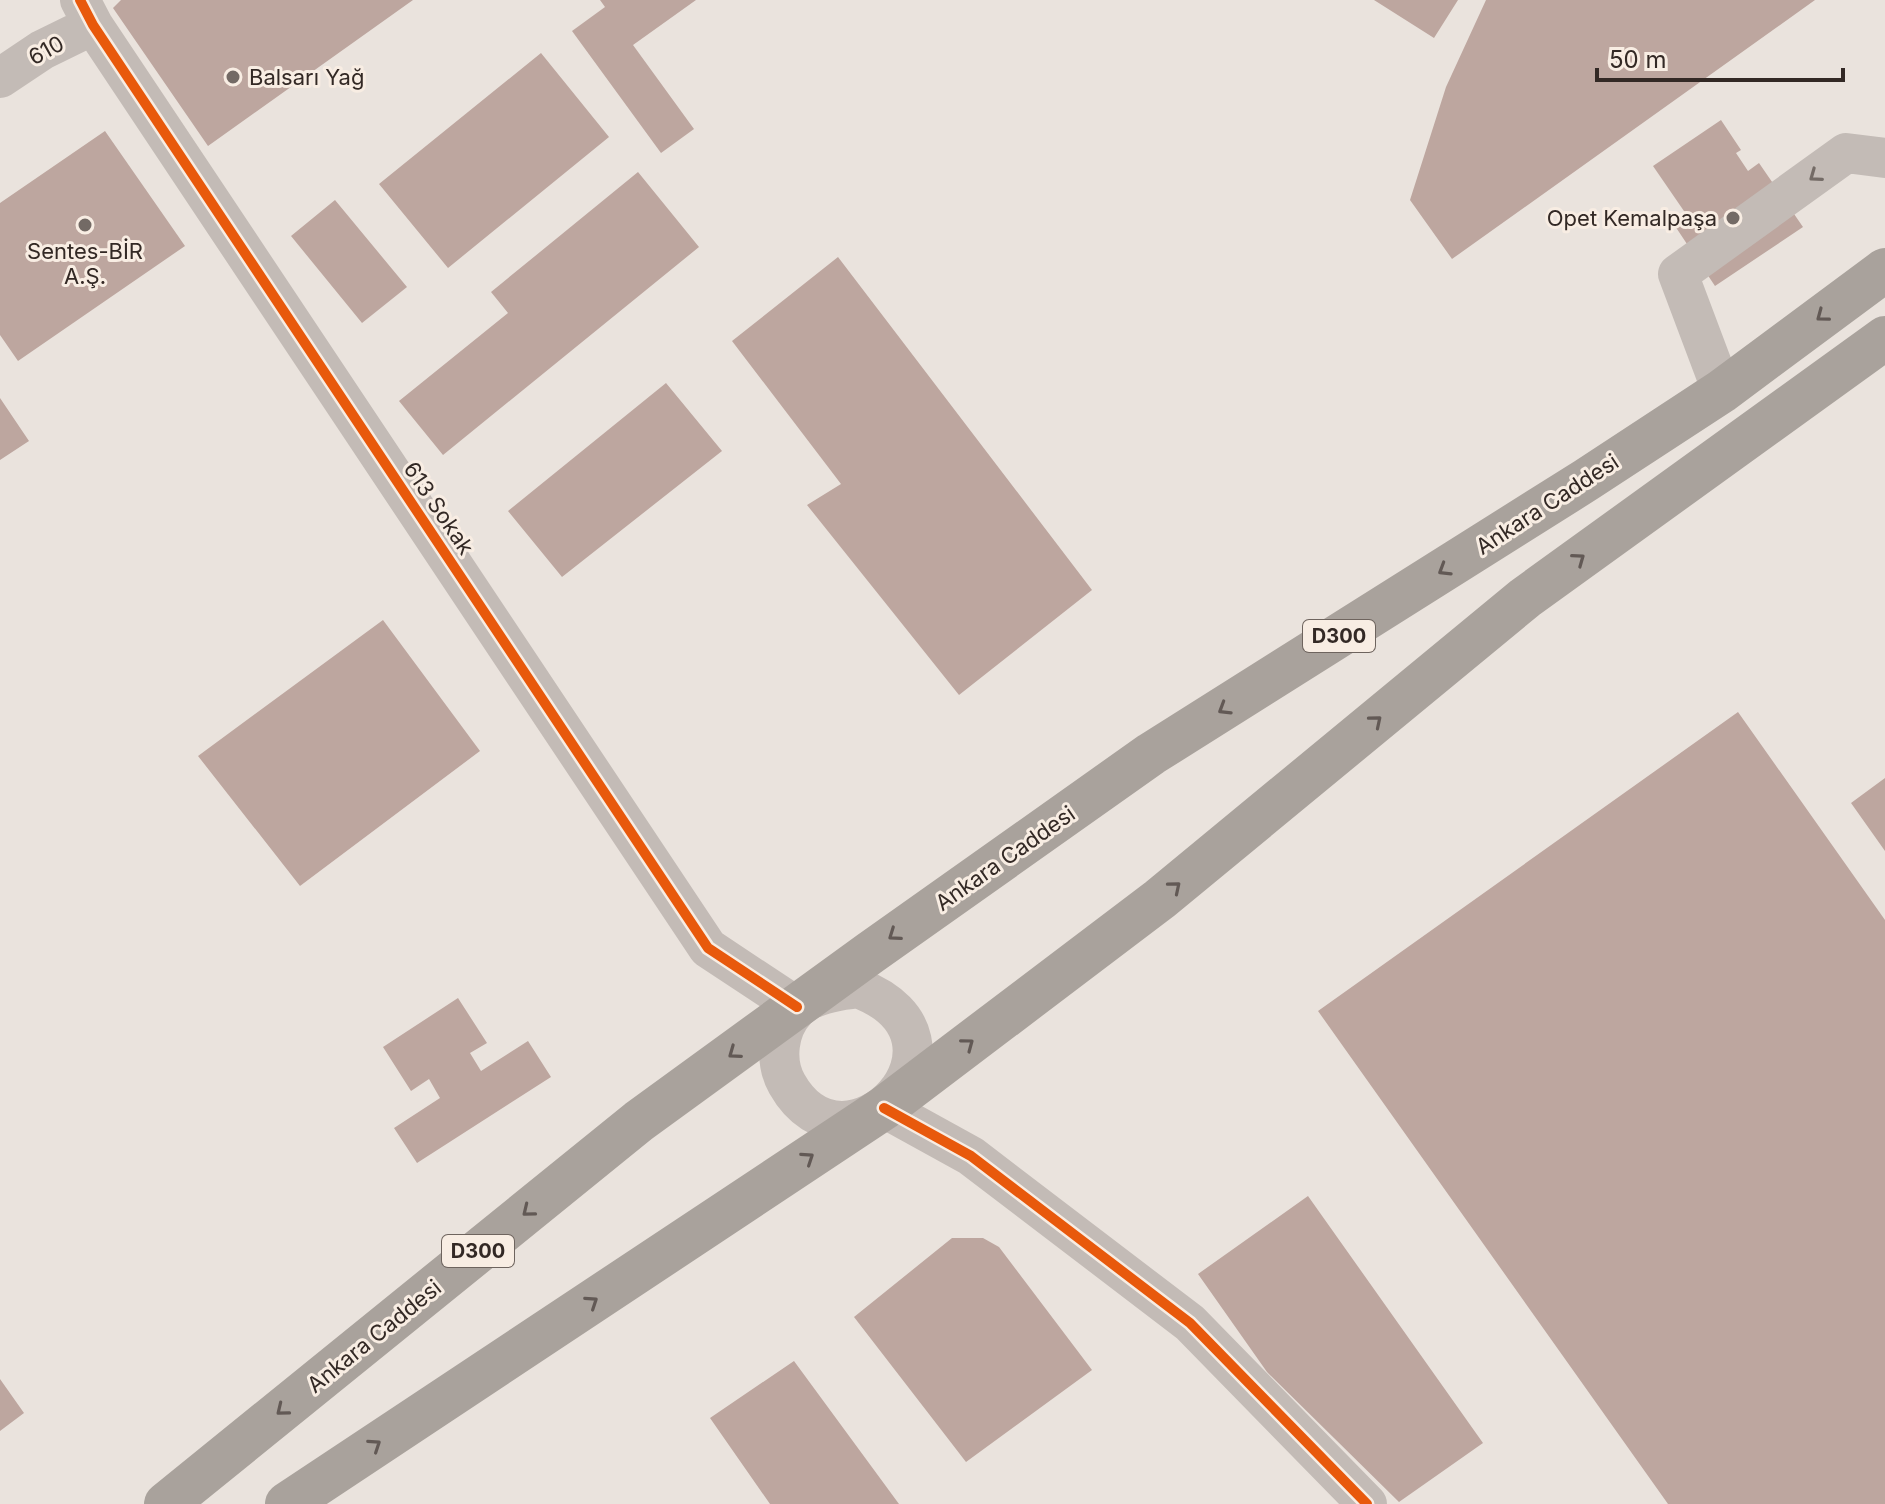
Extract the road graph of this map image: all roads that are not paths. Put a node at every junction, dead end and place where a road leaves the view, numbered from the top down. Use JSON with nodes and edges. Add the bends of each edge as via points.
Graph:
{"nodes":[{"id":1,"x":87,"y":13,"type":"edge"},
{"id":2,"x":0,"y":78,"type":"edge"},
{"id":3,"x":1885,"y":158,"type":"edge"},
{"id":4,"x":1885,"y":270,"type":"edge"},
{"id":5,"x":1885,"y":338,"type":"edge"},
{"id":6,"x":1722,"y":391,"type":"junction"},
{"id":7,"x":797,"y":1007,"type":"junction"},
{"id":8,"x":884,"y":1108,"type":"junction"},
{"id":9,"x":166,"y":1504,"type":"edge"},
{"id":10,"x":287,"y":1504,"type":"edge"},
{"id":11,"x":1367,"y":1504,"type":"edge"}],
"edges":[{"from":1,"to":2,"type":"street","name":"610"},
{"from":1,"to":7,"type":"street","name":"613 Sokak","via":[[708,948]]},
{"from":3,"to":6,"type":"street","one_way":true,"via":[[1846,153],[1678,274]]},
{"from":4,"to":6,"type":"highway","name":"Ankara Caddesi","number":"D300","one_way":true},
{"from":8,"to":5,"type":"highway","one_way":true,"via":[[1160,899],[1525,598]]},
{"from":6,"to":7,"type":"highway","name":"Ankara Caddesi","number":"D300","one_way":true,"via":[[1151,754]]},
{"from":7,"to":8,"type":"street","via":[[783,1033],[779,1062],[795,1097],[828,1118],[857,1119]]},
{"from":7,"to":8,"type":"street","via":[[858,988],[896,1010],[913,1051],[910,1073]]},
{"from":7,"to":9,"type":"highway","name":"Ankara Caddesi","number":"D300","one_way":true,"via":[[639,1121]]},
{"from":10,"to":8,"type":"highway","one_way":true},
{"from":8,"to":11,"type":"street","via":[[971,1156],[1190,1323]]}]}
